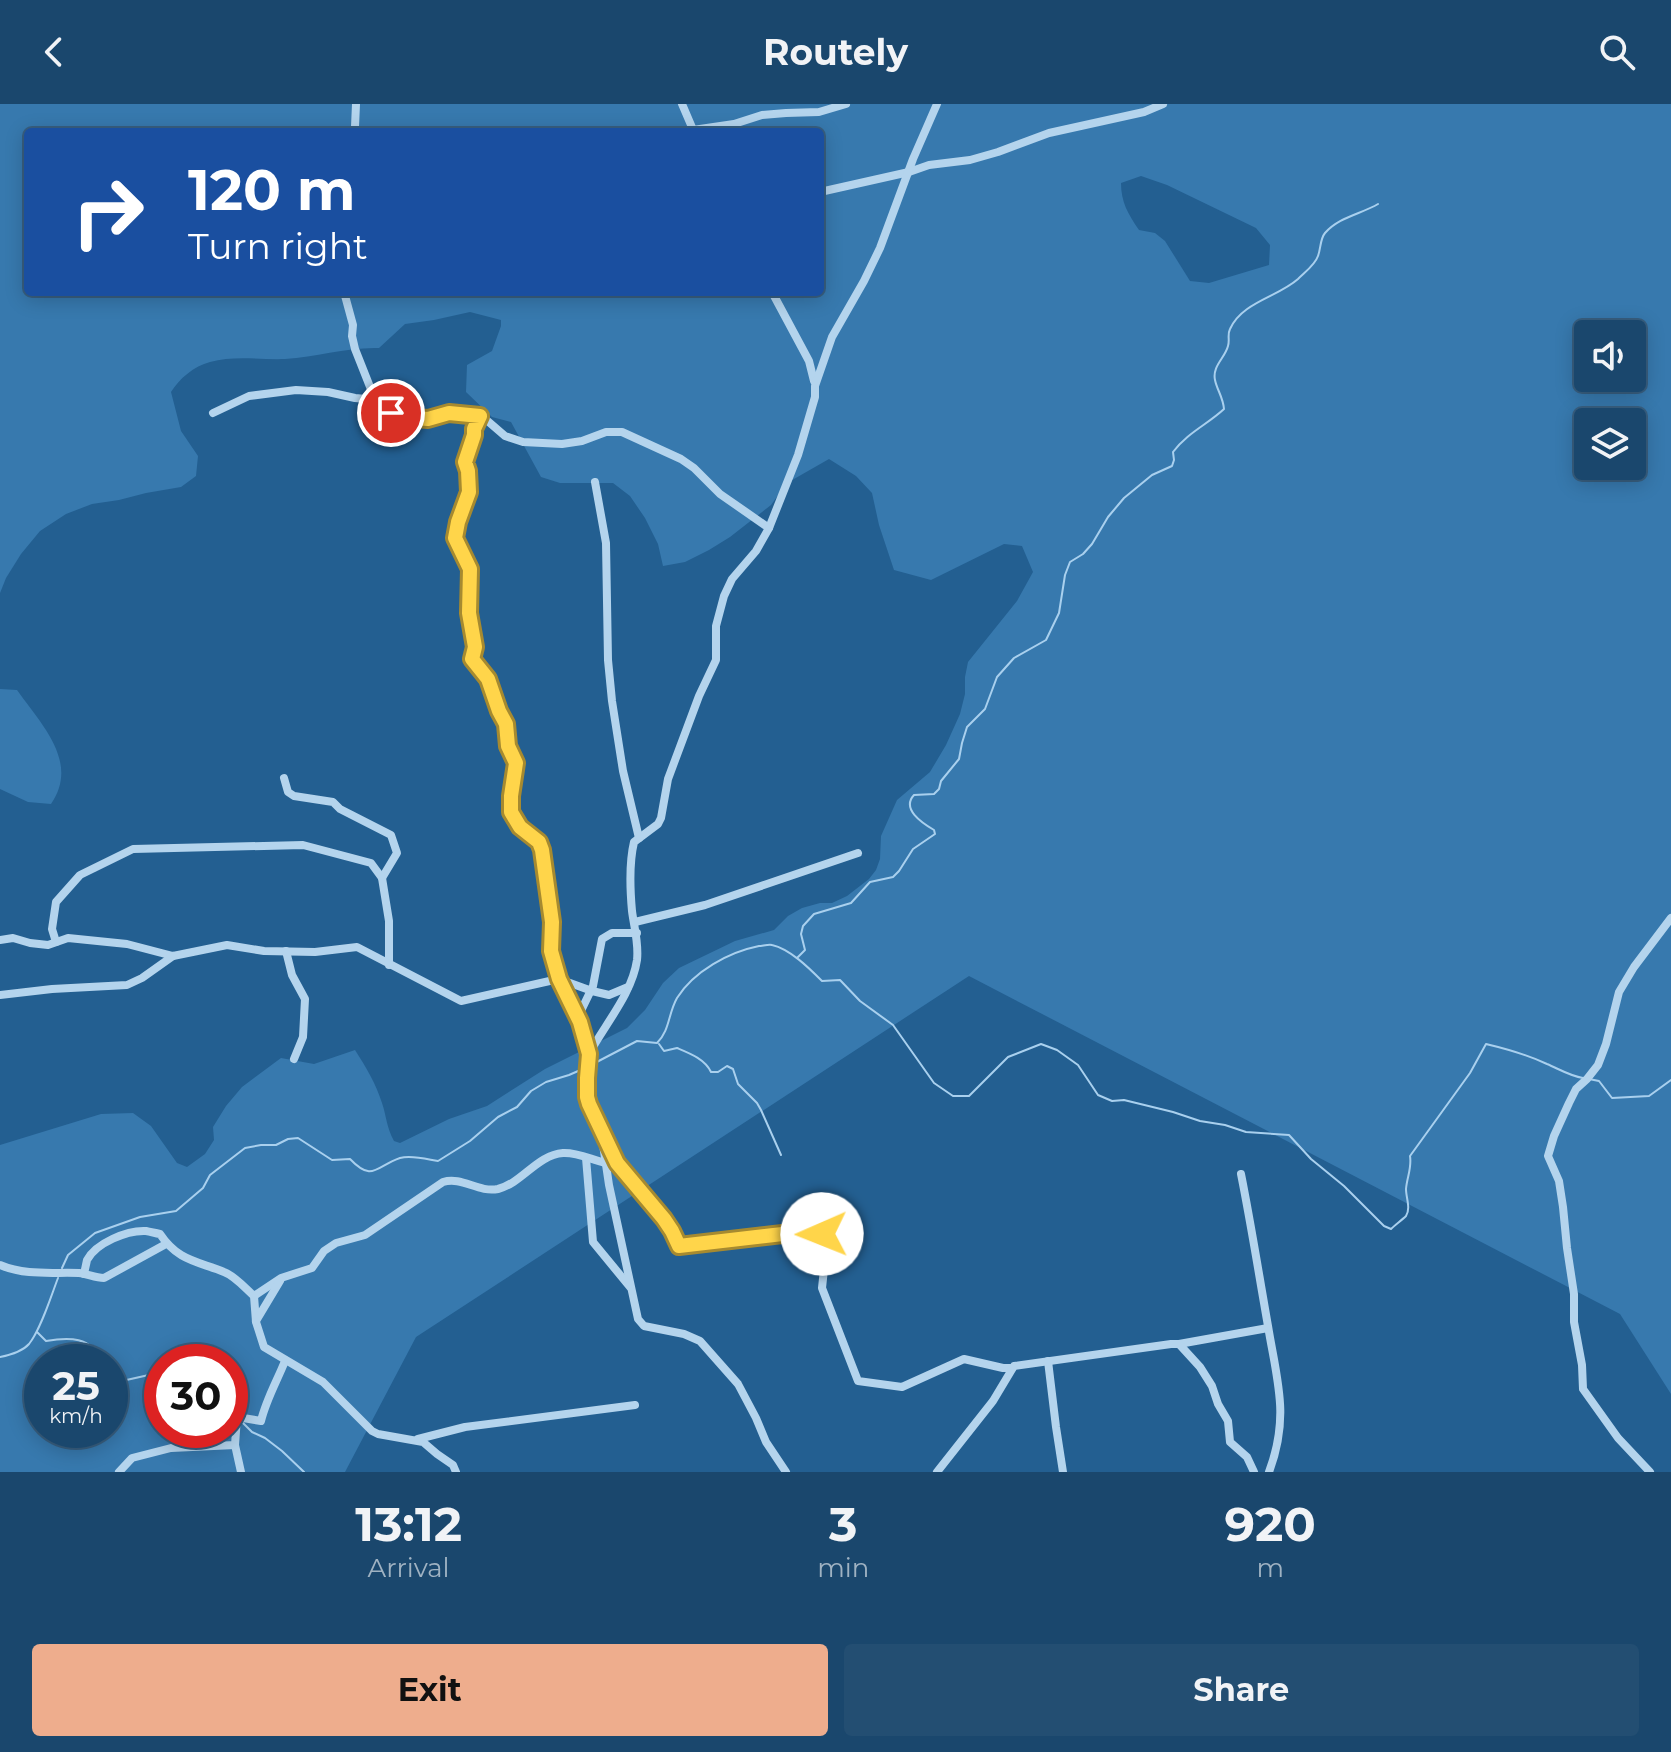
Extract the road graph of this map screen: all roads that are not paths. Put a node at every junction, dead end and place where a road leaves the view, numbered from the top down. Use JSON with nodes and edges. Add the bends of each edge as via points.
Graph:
{"nodes":[{"id":1,"x":356,"y":104,"type":"edge"},
{"id":2,"x":682,"y":104,"type":"edge"},
{"id":3,"x":846,"y":104,"type":"edge"},
{"id":4,"x":1163,"y":104,"type":"edge"},
{"id":5,"x":934,"y":105,"type":"edge"},
{"id":6,"x":354,"y":128,"type":"edge"},
{"id":7,"x":693,"y":128,"type":"edge"},
{"id":8,"x":711,"y":128,"type":"edge"},
{"id":9,"x":909,"y":172,"type":"junction"},
{"id":10,"x":824,"y":191,"type":"edge"},
{"id":11,"x":345,"y":296,"type":"edge"},
{"id":12,"x":774,"y":296,"type":"edge"},
{"id":13,"x":815,"y":386,"type":"junction"},
{"id":14,"x":376,"y":402,"type":"junction"},
{"id":15,"x":213,"y":413,"type":"dead end"},
{"id":16,"x":480,"y":416,"type":"junction"},
{"id":17,"x":595,"y":482,"type":"dead end"},
{"id":18,"x":769,"y":528,"type":"junction"},
{"id":19,"x":284,"y":778,"type":"dead end"},
{"id":20,"x":639,"y":838,"type":"junction"},
{"id":21,"x":858,"y":853,"type":"dead end"},
{"id":22,"x":382,"y":878,"type":"junction"},
{"id":23,"x":1671,"y":918,"type":"edge"},
{"id":24,"x":635,"y":922,"type":"junction"},
{"id":25,"x":637,"y":933,"type":"junction"},
{"id":26,"x":2,"y":938,"type":"edge"},
{"id":27,"x":56,"y":942,"type":"junction"},
{"id":28,"x":286,"y":951,"type":"junction"},
{"id":29,"x":173,"y":956,"type":"junction"},
{"id":30,"x":389,"y":965,"type":"junction"},
{"id":31,"x":559,"y":979,"type":"junction"},
{"id":32,"x":628,"y":987,"type":"junction"},
{"id":33,"x":592,"y":991,"type":"junction"},
{"id":34,"x":0,"y":995,"type":"edge"},
{"id":35,"x":578,"y":1017,"type":"junction"},
{"id":36,"x":589,"y":1054,"type":"junction"},
{"id":37,"x":294,"y":1059,"type":"dead end"},
{"id":38,"x":601,"y":1131,"type":"junction"},
{"id":39,"x":586,"y":1158,"type":"junction"},
{"id":40,"x":606,"y":1163,"type":"junction"},
{"id":41,"x":1241,"y":1174,"type":"dead end"},
{"id":42,"x":166,"y":1244,"type":"junction"},
{"id":43,"x":0,"y":1265,"type":"edge"},
{"id":44,"x":84,"y":1274,"type":"junction"},
{"id":45,"x":281,"y":1278,"type":"junction"},
{"id":46,"x":631,"y":1288,"type":"junction"},
{"id":47,"x":254,"y":1296,"type":"junction"},
{"id":48,"x":256,"y":1322,"type":"junction"},
{"id":49,"x":1268,"y":1328,"type":"junction"},
{"id":50,"x":1179,"y":1344,"type":"junction"},
{"id":51,"x":285,"y":1361,"type":"junction"},
{"id":52,"x":1048,"y":1361,"type":"junction"},
{"id":53,"x":1012,"y":1368,"type":"junction"},
{"id":54,"x":635,"y":1405,"type":"dead end"},
{"id":55,"x":248,"y":1419,"type":"edge"},
{"id":56,"x":414,"y":1440,"type":"junction"},
{"id":57,"x":171,"y":1448,"type":"edge"},
{"id":58,"x":236,"y":1448,"type":"edge"},
{"id":59,"x":119,"y":1472,"type":"edge"},
{"id":60,"x":241,"y":1472,"type":"edge"},
{"id":61,"x":456,"y":1472,"type":"edge"},
{"id":62,"x":786,"y":1472,"type":"edge"},
{"id":63,"x":937,"y":1472,"type":"edge"},
{"id":64,"x":1063,"y":1472,"type":"edge"},
{"id":65,"x":1254,"y":1472,"type":"edge"},
{"id":66,"x":1269,"y":1472,"type":"edge"},
{"id":67,"x":1650,"y":1472,"type":"edge"}],
"edges":[{"from":1,"to":6,"type":"street"},
{"from":2,"to":7,"type":"street"},
{"from":3,"to":8,"type":"street"},
{"from":4,"to":9,"type":"street","via":[[970,160]]},
{"from":5,"to":9,"type":"street"},
{"from":9,"to":10,"type":"street"},
{"from":9,"to":13,"type":"street","via":[[880,248],[832,337]]},
{"from":11,"to":14,"type":"street","via":[[355,349]]},
{"from":12,"to":13,"type":"street","via":[[809,361]]},
{"from":13,"to":18,"type":"street","via":[[805,433]]},
{"from":14,"to":15,"type":"street","via":[[296,390],[249,396]]},
{"from":14,"to":16,"type":"street","via":[[403,417]]},
{"from":16,"to":18,"type":"street","via":[[505,436],[523,442],[562,444],[606,432],[628,434],[681,459]]},
{"from":16,"to":31,"type":"street","via":[[465,462],[469,492],[455,538],[470,569],[472,659],[488,679],[516,763],[511,812],[542,850],[551,951]]},
{"from":17,"to":20,"type":"street","via":[[606,543],[612,701]]},
{"from":18,"to":20,"type":"street","via":[[729,585],[716,626],[716,660],[668,779],[661,818]]},
{"from":19,"to":22,"type":"street","via":[[294,796],[333,802],[391,835],[397,853]]},
{"from":20,"to":24,"type":"street","via":[[632,853]]},
{"from":21,"to":24,"type":"street","via":[[705,905]]},
{"from":22,"to":27,"type":"street","via":[[371,863],[303,845],[133,849],[80,875],[56,902]]},
{"from":22,"to":30,"type":"street"},
{"from":23,"to":67,"type":"street","via":[[1619,992],[1598,1065],[1576,1089],[1548,1156],[1563,1207],[1583,1389]]},
{"from":24,"to":25,"type":"street"},
{"from":25,"to":32,"type":"street","via":[[637,960]]},
{"from":25,"to":33,"type":"street","via":[[612,933],[602,939]]},
{"from":26,"to":27,"type":"street"},
{"from":27,"to":29,"type":"street","via":[[68,938],[127,944]]},
{"from":28,"to":29,"type":"street","via":[[227,945]]},
{"from":28,"to":30,"type":"street","via":[[357,947]]},
{"from":28,"to":37,"type":"street","via":[[305,999],[303,1037]]},
{"from":29,"to":34,"type":"street","via":[[127,985]]},
{"from":30,"to":31,"type":"street","via":[[461,1001]]},
{"from":31,"to":33,"type":"street"},
{"from":31,"to":35,"type":"street"},
{"from":32,"to":33,"type":"street","via":[[609,995]]},
{"from":32,"to":36,"type":"street"},
{"from":33,"to":35,"type":"street"},
{"from":35,"to":36,"type":"street"},
{"from":36,"to":38,"type":"street","via":[[587,1097]]},
{"from":38,"to":40,"type":"street"},
{"from":38,"to":53,"type":"street","via":[[622,1172],[664,1219],[679,1246],[821,1232],[822,1288],[858,1381],[902,1387],[964,1359]]},
{"from":39,"to":40,"type":"street"},
{"from":39,"to":45,"type":"street","via":[[552,1156],[497,1189],[443,1182],[365,1235],[336,1243],[312,1268]]},
{"from":39,"to":46,"type":"street","via":[[593,1242]]},
{"from":40,"to":46,"type":"street"},
{"from":41,"to":49,"type":"street"},
{"from":42,"to":44,"type":"street","via":[[104,1278]]},
{"from":42,"to":44,"type":"street","via":[[160,1234],[146,1231],[114,1239],[88,1258]]},
{"from":42,"to":47,"type":"street","via":[[197,1264],[227,1273]]},
{"from":43,"to":44,"type":"street","via":[[16,1271]]},
{"from":45,"to":47,"type":"street"},
{"from":45,"to":48,"type":"street"},
{"from":46,"to":62,"type":"street","via":[[640,1323],[700,1341],[718,1360],[738,1384]]},
{"from":47,"to":48,"type":"street"},
{"from":48,"to":51,"type":"street","via":[[264,1347]]},
{"from":49,"to":50,"type":"street"},
{"from":49,"to":66,"type":"street","via":[[1281,1405]]},
{"from":50,"to":52,"type":"street"},
{"from":50,"to":65,"type":"street","via":[[1212,1386],[1228,1421],[1230,1442]]},
{"from":51,"to":55,"type":"street","via":[[261,1421]]},
{"from":51,"to":56,"type":"street","via":[[323,1382],[372,1431]]},
{"from":52,"to":53,"type":"street"},
{"from":52,"to":64,"type":"street"},
{"from":53,"to":63,"type":"street"},
{"from":54,"to":56,"type":"street","via":[[465,1427]]},
{"from":56,"to":61,"type":"street","via":[[446,1459]]},
{"from":57,"to":59,"type":"street","via":[[132,1458]]},
{"from":58,"to":60,"type":"street"}]}
